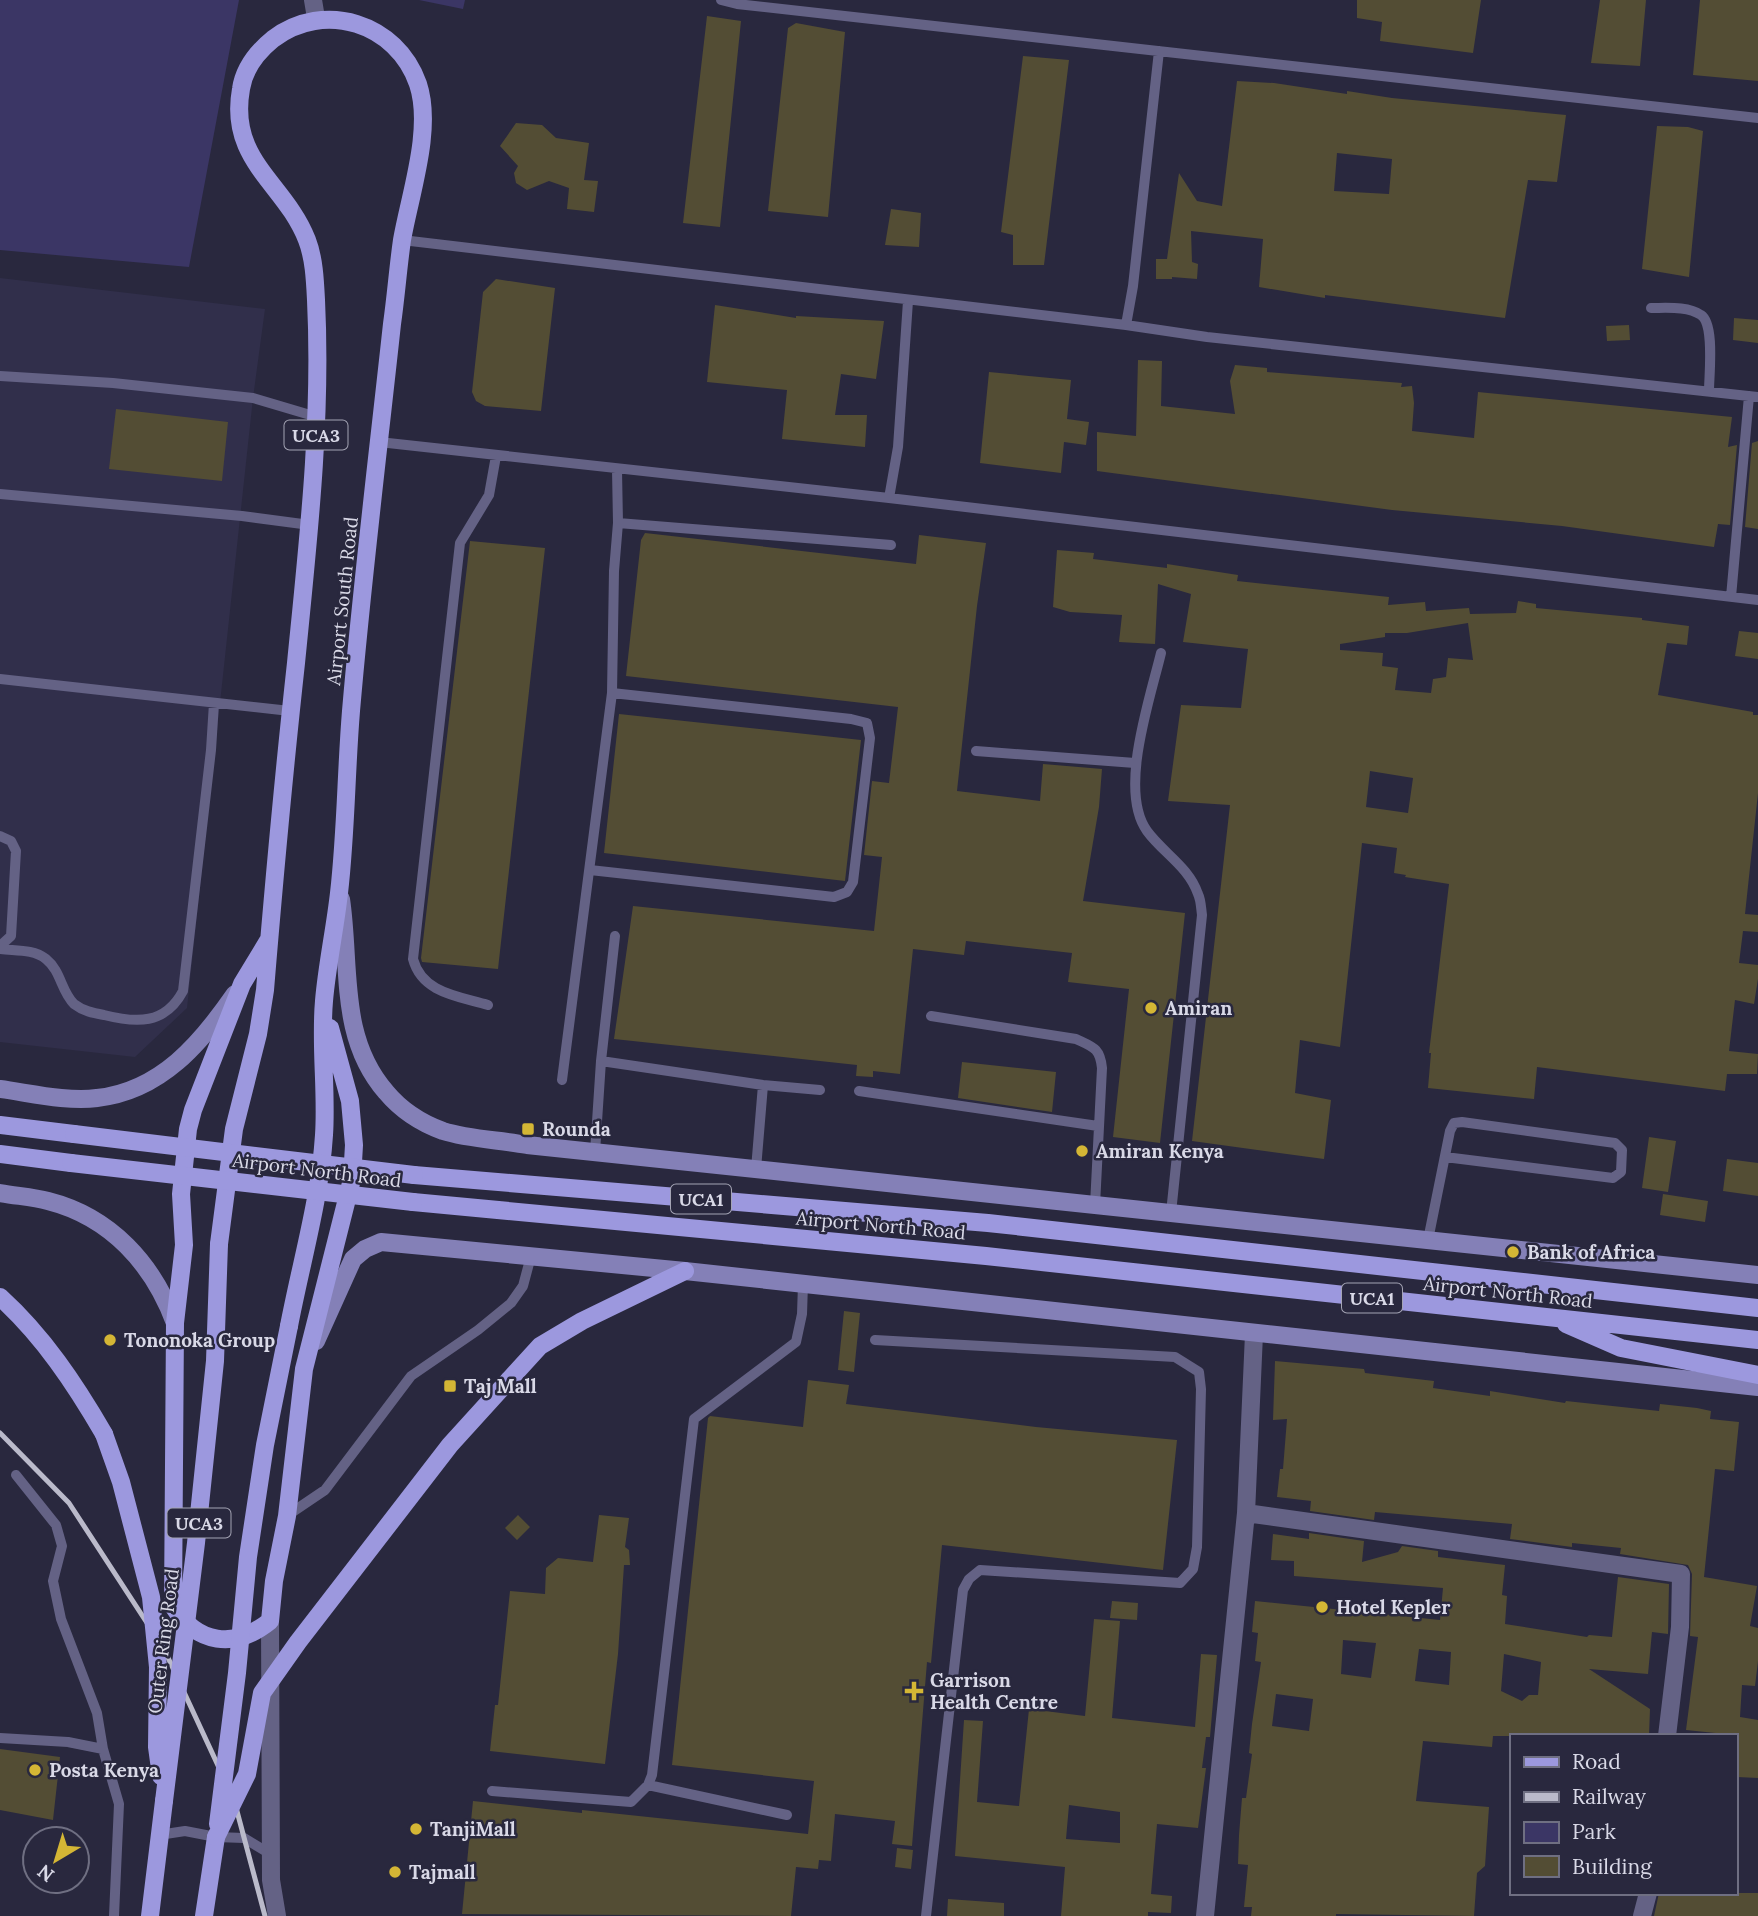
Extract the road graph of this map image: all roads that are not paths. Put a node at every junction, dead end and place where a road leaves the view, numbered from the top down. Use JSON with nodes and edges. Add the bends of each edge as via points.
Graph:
{"nodes":[{"id":1,"x":721,"y":0,"type":"edge"},
{"id":2,"x":315,"y":9,"type":"edge"},
{"id":3,"x":1158,"y":51,"type":"junction"},
{"id":4,"x":1758,"y":118,"type":"edge"},
{"id":5,"x":402,"y":240,"type":"junction"},
{"id":6,"x":908,"y":301,"type":"junction"},
{"id":7,"x":1651,"y":308,"type":"dead end"},
{"id":8,"x":1126,"y":325,"type":"junction"},
{"id":9,"x":0,"y":376,"type":"edge"},
{"id":10,"x":1709,"y":391,"type":"junction"},
{"id":11,"x":1754,"y":396,"type":"edge"},
{"id":12,"x":317,"y":417,"type":"junction"},
{"id":13,"x":379,"y":442,"type":"junction"},
{"id":14,"x":496,"y":456,"type":"junction"},
{"id":15,"x":617,"y":470,"type":"junction"},
{"id":16,"x":0,"y":494,"type":"edge"},
{"id":17,"x":889,"y":498,"type":"junction"},
{"id":18,"x":618,"y":523,"type":"junction"},
{"id":19,"x":310,"y":525,"type":"junction"},
{"id":20,"x":891,"y":545,"type":"dead end"},
{"id":21,"x":1731,"y":597,"type":"junction"},
{"id":22,"x":1758,"y":600,"type":"edge"},
{"id":23,"x":1161,"y":653,"type":"dead end"},
{"id":24,"x":0,"y":679,"type":"edge"},
{"id":25,"x":612,"y":692,"type":"junction"},
{"id":26,"x":214,"y":703,"type":"junction"},
{"id":27,"x":290,"y":711,"type":"junction"},
{"id":28,"x":976,"y":751,"type":"dead end"},
{"id":29,"x":1135,"y":763,"type":"junction"},
{"id":30,"x":0,"y":836,"type":"edge"},
{"id":31,"x":590,"y":870,"type":"junction"},
{"id":32,"x":340,"y":891,"type":"junction"},
{"id":33,"x":615,"y":936,"type":"dead end"},
{"id":34,"x":269,"y":938,"type":"junction"},
{"id":35,"x":0,"y":947,"type":"edge"},
{"id":36,"x":242,"y":984,"type":"junction"},
{"id":37,"x":324,"y":1003,"type":"junction"},
{"id":38,"x":488,"y":1005,"type":"dead end"},
{"id":39,"x":931,"y":1016,"type":"dead end"},
{"id":40,"x":601,"y":1061,"type":"junction"},
{"id":41,"x":562,"y":1080,"type":"dead end"},
{"id":42,"x":763,"y":1085,"type":"junction"},
{"id":43,"x":0,"y":1089,"type":"edge"},
{"id":44,"x":820,"y":1090,"type":"dead end"},
{"id":45,"x":859,"y":1091,"type":"dead end"},
{"id":46,"x":0,"y":1125,"type":"edge"},
{"id":47,"x":1098,"y":1126,"type":"junction"},
{"id":48,"x":595,"y":1152,"type":"junction"},
{"id":49,"x":0,"y":1154,"type":"edge"},
{"id":50,"x":1445,"y":1157,"type":"junction"},
{"id":51,"x":756,"y":1169,"type":"junction"},
{"id":52,"x":0,"y":1193,"type":"edge"},
{"id":53,"x":1095,"y":1205,"type":"junction"},
{"id":54,"x":1171,"y":1213,"type":"junction"},
{"id":55,"x":1428,"y":1240,"type":"junction"},
{"id":56,"x":219,"y":1244,"type":"joint"},
{"id":57,"x":531,"y":1256,"type":"junction"},
{"id":58,"x":685,"y":1271,"type":"junction"},
{"id":59,"x":1758,"y":1275,"type":"edge"},
{"id":60,"x":803,"y":1284,"type":"junction"},
{"id":61,"x":0,"y":1297,"type":"edge"},
{"id":62,"x":1758,"y":1308,"type":"edge"},
{"id":63,"x":1549,"y":1317,"type":"junction"},
{"id":64,"x":175,"y":1324,"type":"junction"},
{"id":65,"x":1254,"y":1334,"type":"junction"},
{"id":66,"x":875,"y":1340,"type":"dead end"},
{"id":67,"x":1758,"y":1340,"type":"edge"},
{"id":68,"x":304,"y":1369,"type":"junction"},
{"id":69,"x":1758,"y":1376,"type":"edge"},
{"id":70,"x":1758,"y":1387,"type":"edge"},
{"id":71,"x":16,"y":1475,"type":"dead end"},
{"id":72,"x":1246,"y":1513,"type":"junction"},
{"id":73,"x":287,"y":1516,"type":"junction"},
{"id":74,"x":270,"y":1621,"type":"junction"},
{"id":75,"x":1667,"y":1734,"type":"edge"},
{"id":76,"x":0,"y":1738,"type":"edge"},
{"id":77,"x":103,"y":1749,"type":"junction"},
{"id":78,"x":648,"y":1785,"type":"junction"},
{"id":79,"x":492,"y":1791,"type":"dead end"},
{"id":80,"x":164,"y":1801,"type":"junction"},
{"id":81,"x":787,"y":1815,"type":"dead end"},
{"id":82,"x":159,"y":1835,"type":"junction"},
{"id":83,"x":216,"y":1837,"type":"junction"},
{"id":84,"x":272,"y":1855,"type":"junction"},
{"id":85,"x":1647,"y":1895,"type":"edge"},
{"id":86,"x":114,"y":1916,"type":"edge"},
{"id":87,"x":150,"y":1916,"type":"edge"},
{"id":88,"x":204,"y":1916,"type":"edge"},
{"id":89,"x":277,"y":1916,"type":"edge"},
{"id":90,"x":926,"y":1916,"type":"edge"},
{"id":91,"x":1205,"y":1916,"type":"edge"},
{"id":92,"x":1642,"y":1916,"type":"edge"}],
"edges":[{"from":1,"to":3,"type":"lane"},
{"from":2,"to":5,"type":"main road","name":"Airport South Road","number":"UCA3","via":[[362,22],[390,40],[417,80],[424,121]]},
{"from":2,"to":12,"type":"main road","name":"Airport South Road","number":"UCA3","via":[[283,30],[252,61],[242,82],[239,107],[255,166],[293,214],[313,260]]},
{"from":3,"to":4,"type":"lane"},
{"from":3,"to":8,"type":"lane"},
{"from":5,"to":6,"type":"lane"},
{"from":5,"to":13,"type":"main road","name":"Airport South Road"},
{"from":6,"to":8,"type":"lane"},
{"from":6,"to":17,"type":"lane","via":[[898,447]]},
{"from":7,"to":10,"type":"lane","via":[[1687,309],[1703,315],[1710,335]]},
{"from":8,"to":10,"type":"lane"},
{"from":9,"to":12,"type":"lane","via":[[253,398]]},
{"from":10,"to":11,"type":"lane"},
{"from":11,"to":21,"type":"lane"},
{"from":12,"to":19,"type":"main road","name":"Airport South Road","number":"UCA3"},
{"from":13,"to":14,"type":"lane"},
{"from":13,"to":32,"type":"main road","name":"Airport South Road","via":[[352,710]]},
{"from":14,"to":15,"type":"lane"},
{"from":14,"to":38,"type":"lane","via":[[489,495],[460,543],[412,959],[416,972],[433,989]]},
{"from":15,"to":17,"type":"lane"},
{"from":15,"to":18,"type":"lane"},
{"from":16,"to":19,"type":"lane"},
{"from":17,"to":21,"type":"lane"},
{"from":18,"to":20,"type":"lane"},
{"from":18,"to":25,"type":"lane"},
{"from":19,"to":27,"type":"main road","name":"Airport South Road","number":"UCA3"},
{"from":21,"to":22,"type":"lane"},
{"from":23,"to":29,"type":"lane"},
{"from":24,"to":26,"type":"lane"},
{"from":25,"to":31,"type":"lane"},
{"from":25,"to":31,"type":"lane","via":[[867,723],[870,738],[853,882],[847,892],[834,897]]},
{"from":26,"to":27,"type":"lane"},
{"from":26,"to":35,"type":"lane","via":[[183,991],[172,1007],[137,1022],[84,1011],[68,996],[47,959],[36,952]]},
{"from":27,"to":34,"type":"main road","name":"Airport South Road","number":"UCA3"},
{"from":28,"to":29,"type":"lane"},
{"from":29,"to":54,"type":"lane","via":[[1135,801],[1146,830],[1187,873],[1198,893],[1202,915]]},
{"from":30,"to":35,"type":"lane","via":[[11,841],[16,851],[11,936]]},
{"from":31,"to":41,"type":"lane"},
{"from":32,"to":37,"type":"main road","name":"Airport South Road","number":"UCA3"},
{"from":32,"to":48,"type":"main road","number":"UCA1","via":[[351,1022],[370,1074],[393,1100],[410,1115],[445,1131]]},
{"from":33,"to":40,"type":"lane"},
{"from":34,"to":36,"type":"main road"},
{"from":34,"to":56,"type":"main road","name":"Airport South Road","number":"UCA3","via":[[258,1034],[234,1129]]},
{"from":36,"to":43,"type":"main road","via":[[195,1047],[139,1086],[96,1098]]},
{"from":36,"to":64,"type":"main road","via":[[188,1129],[181,1194],[184,1245]]},
{"from":37,"to":68,"type":"main road","via":[[350,1101],[354,1145],[352,1179]]},
{"from":37,"to":83,"type":"main road","name":"Airport South Road","number":"UCA3","bridge":true,"via":[[323,1142],[265,1445]]},
{"from":39,"to":47,"type":"lane","via":[[1076,1040],[1092,1047],[1100,1055],[1102,1068]]},
{"from":40,"to":42,"type":"lane"},
{"from":40,"to":48,"type":"lane"},
{"from":42,"to":44,"type":"lane"},
{"from":42,"to":51,"type":"lane"},
{"from":45,"to":47,"type":"lane"},
{"from":46,"to":62,"type":"main road","name":"Airport North Road","number":"UCA1","bridge":true,"via":[[414,1175],[988,1223]]},
{"from":47,"to":53,"type":"lane"},
{"from":48,"to":51,"type":"main road","number":"UCA1"},
{"from":49,"to":63,"type":"main road","name":"Airport North Road","number":"UCA1","bridge":true,"via":[[413,1202],[986,1256]]},
{"from":50,"to":50,"type":"lane","via":[[1450,1131],[1462,1122],[1615,1143],[1622,1150],[1620,1172],[1613,1178]]},
{"from":50,"to":55,"type":"lane"},
{"from":51,"to":53,"type":"main road","number":"UCA1"},
{"from":52,"to":64,"type":"main road","via":[[72,1208],[107,1227],[151,1275]]},
{"from":53,"to":54,"type":"main road","number":"UCA1"},
{"from":54,"to":55,"type":"main road","number":"UCA1"},
{"from":55,"to":59,"type":"main road","number":"UCA1"},
{"from":56,"to":80,"type":"main road","name":"Outer Ring Road","number":"UCA3","bridge":true,"via":[[214,1374]]},
{"from":57,"to":58,"type":"main road"},
{"from":57,"to":68,"type":"main road","via":[[381,1242],[365,1248],[353,1259]]},
{"from":57,"to":73,"type":"lane","via":[[523,1286],[511,1303],[411,1376],[325,1490]]},
{"from":58,"to":60,"type":"main road"},
{"from":58,"to":83,"type":"main road","bridge":true,"via":[[540,1346],[450,1445],[262,1693],[247,1774]]},
{"from":60,"to":65,"type":"main road"},
{"from":60,"to":78,"type":"lane","via":[[796,1342],[694,1419]]},
{"from":61,"to":80,"type":"main road","bridge":true,"via":[[76,1386],[104,1434],[121,1482],[151,1597],[158,1667],[157,1747]]},
{"from":63,"to":67,"type":"main road","name":"Airport North Road","number":"UCA1"},
{"from":63,"to":69,"type":"main road","via":[[1620,1348]]},
{"from":64,"to":74,"type":"main road","via":[[173,1606],[191,1629],[215,1639],[251,1634]]},
{"from":65,"to":70,"type":"main road"},
{"from":65,"to":72,"type":"street"},
{"from":66,"to":90,"type":"lane","via":[[1175,1357],[1199,1372],[1201,1389],[1197,1547],[1193,1569],[1180,1583],[980,1570],[969,1578],[963,1590]]},
{"from":68,"to":73,"type":"main road"},
{"from":71,"to":77,"type":"lane","via":[[56,1525],[62,1546],[53,1581],[61,1619],[97,1713]]},
{"from":72,"to":75,"type":"street","via":[[1681,1574],[1680,1627]]},
{"from":72,"to":91,"type":"street"},
{"from":73,"to":74,"type":"main road"},
{"from":74,"to":84,"type":"street"},
{"from":76,"to":77,"type":"lane"},
{"from":77,"to":86,"type":"lane","via":[[119,1804]]},
{"from":78,"to":79,"type":"lane","via":[[631,1802]]},
{"from":78,"to":81,"type":"lane"},
{"from":80,"to":82,"type":"main road","name":"Outer Ring Road","number":"UCA3"},
{"from":82,"to":83,"type":"lane","via":[[185,1831]]},
{"from":82,"to":87,"type":"main road","name":"Outer Ring Road","number":"UCA3"},
{"from":83,"to":84,"type":"lane","via":[[244,1838]]},
{"from":83,"to":88,"type":"main road","number":"UCA3"},
{"from":84,"to":89,"type":"street"},
{"from":85,"to":92,"type":"street"}]}
